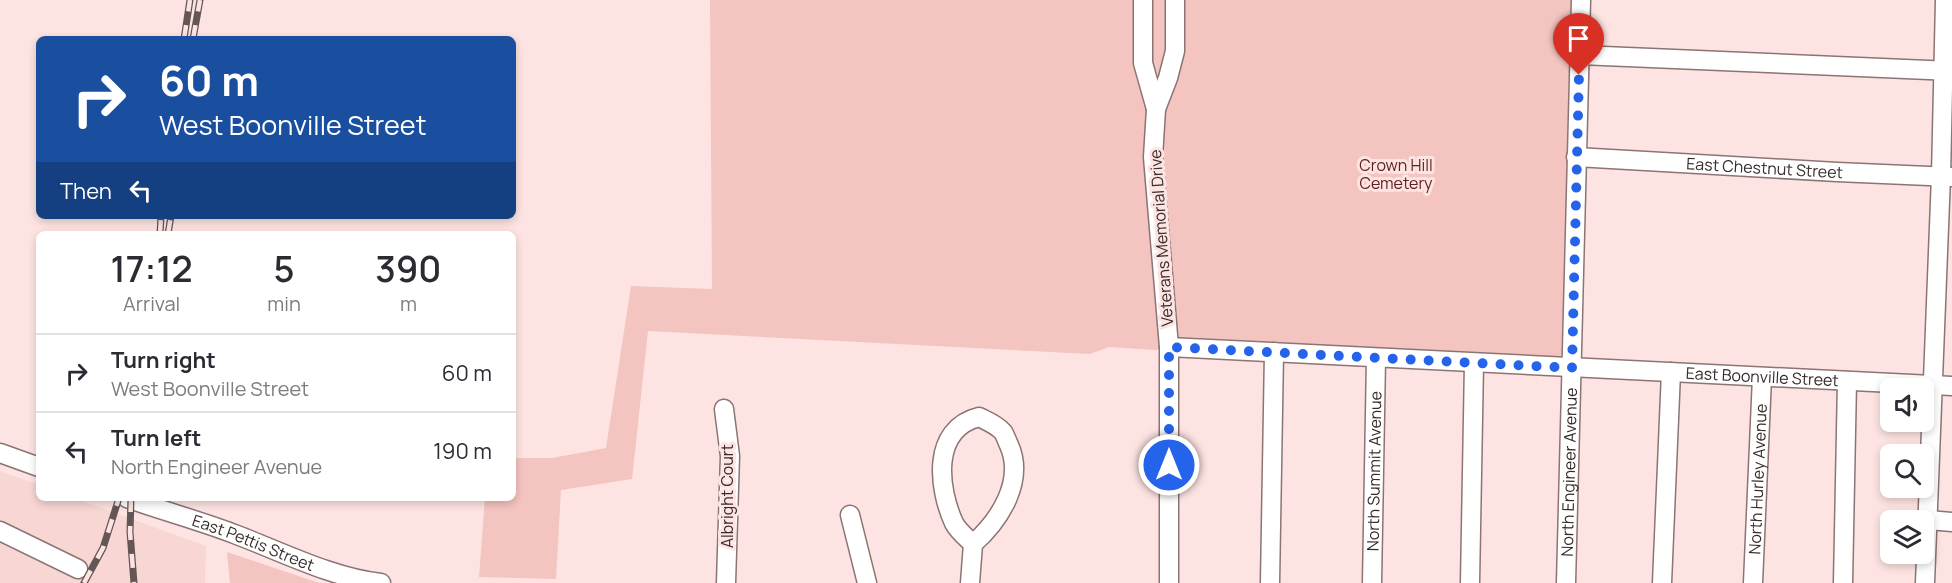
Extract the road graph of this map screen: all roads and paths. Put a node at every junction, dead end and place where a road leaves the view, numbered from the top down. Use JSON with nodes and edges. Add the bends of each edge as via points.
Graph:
{"nodes":[{"id":1,"x":1143,"y":0,"type":"edge"},
{"id":2,"x":1175,"y":0,"type":"edge"},
{"id":3,"x":1581,"y":0,"type":"edge"},
{"id":4,"x":1945,"y":0,"type":"edge"},
{"id":5,"x":1580,"y":54,"type":"junction"},
{"id":6,"x":1948,"y":71,"type":"edge"},
{"id":7,"x":1156,"y":110,"type":"junction"},
{"id":8,"x":1576,"y":157,"type":"junction"},
{"id":9,"x":1946,"y":177,"type":"edge"},
{"id":10,"x":1169,"y":347,"type":"junction"},
{"id":11,"x":1274,"y":352,"type":"junction"},
{"id":12,"x":1376,"y":357,"type":"junction"},
{"id":13,"x":1474,"y":363,"type":"junction"},
{"id":14,"x":1572,"y":368,"type":"junction"},
{"id":15,"x":1671,"y":372,"type":"junction"},
{"id":16,"x":1762,"y":377,"type":"junction"},
{"id":17,"x":1933,"y":378,"type":"edge"},
{"id":18,"x":1847,"y":381,"type":"junction"},
{"id":19,"x":1880,"y":383,"type":"edge"},
{"id":20,"x":1934,"y":385,"type":"edge"},
{"id":21,"x":1952,"y":386,"type":"edge"},
{"id":22,"x":724,"y":409,"type":"dead end"},
{"id":23,"x":1931,"y":432,"type":"edge"},
{"id":24,"x":0,"y":453,"type":"edge"},
{"id":25,"x":36,"y":466,"type":"edge"},
{"id":26,"x":136,"y":501,"type":"edge"},
{"id":27,"x":1928,"y":510,"type":"edge"},
{"id":28,"x":850,"y":515,"type":"dead end"},
{"id":29,"x":1934,"y":520,"type":"edge"},
{"id":30,"x":1952,"y":522,"type":"edge"},
{"id":31,"x":0,"y":531,"type":"edge"},
{"id":32,"x":973,"y":544,"type":"junction"},
{"id":33,"x":1926,"y":564,"type":"edge"},
{"id":34,"x":78,"y":569,"type":"dead end"},
{"id":35,"x":381,"y":583,"type":"edge"},
{"id":36,"x":726,"y":583,"type":"edge"},
{"id":37,"x":867,"y":583,"type":"edge"},
{"id":38,"x":970,"y":583,"type":"edge"},
{"id":39,"x":1169,"y":583,"type":"edge"},
{"id":40,"x":1270,"y":583,"type":"edge"},
{"id":41,"x":1372,"y":583,"type":"edge"},
{"id":42,"x":1470,"y":583,"type":"edge"},
{"id":43,"x":1566,"y":583,"type":"edge"},
{"id":44,"x":1662,"y":583,"type":"edge"},
{"id":45,"x":1753,"y":583,"type":"edge"},
{"id":46,"x":1844,"y":583,"type":"edge"},
{"id":47,"x":1925,"y":583,"type":"edge"}],
"edges":[{"from":1,"to":7,"type":"street","name":"Veterans Memorial Drive","via":[[1143,63]]},
{"from":2,"to":7,"type":"street","name":"Veterans Memorial Drive","via":[[1174,51]]},
{"from":3,"to":5,"type":"street","name":"North Engineer Avenue"},
{"from":4,"to":6,"type":"street"},
{"from":5,"to":6,"type":"street"},
{"from":5,"to":8,"type":"street","name":"North Engineer Avenue"},
{"from":6,"to":9,"type":"street"},
{"from":7,"to":10,"type":"street","name":"Veterans Memorial Drive","via":[[1153,157]]},
{"from":8,"to":9,"type":"street","name":"East Chestnut Street"},
{"from":8,"to":14,"type":"street","name":"North Engineer Avenue"},
{"from":9,"to":17,"type":"street"},
{"from":10,"to":11,"type":"street","name":"East Boonville Street"},
{"from":10,"to":39,"type":"street","name":"Veterans Memorial Drive"},
{"from":11,"to":12,"type":"street","name":"East Boonville Street"},
{"from":11,"to":40,"type":"street"},
{"from":12,"to":13,"type":"street","name":"East Boonville Street"},
{"from":12,"to":41,"type":"street","name":"North Summit Avenue"},
{"from":13,"to":14,"type":"street","name":"East Boonville Street"},
{"from":13,"to":42,"type":"street"},
{"from":14,"to":15,"type":"street","name":"East Boonville Street"},
{"from":14,"to":43,"type":"street","name":"North Engineer Avenue"},
{"from":15,"to":16,"type":"street","name":"East Boonville Street"},
{"from":15,"to":44,"type":"street"},
{"from":16,"to":18,"type":"street","name":"East Boonville Street"},
{"from":16,"to":45,"type":"street","name":"North Hurley Avenue"},
{"from":18,"to":19,"type":"street","name":"East Boonville Street"},
{"from":18,"to":46,"type":"street"},
{"from":20,"to":21,"type":"street","name":"East Boonville Street"},
{"from":22,"to":36,"type":"street","name":"Albright Court","via":[[730,456]]},
{"from":23,"to":27,"type":"street"},
{"from":24,"to":25,"type":"street"},
{"from":26,"to":35,"type":"street","name":"East Pettis Street","via":[[316,566]]},
{"from":28,"to":37,"type":"street"},
{"from":29,"to":30,"type":"street"},
{"from":31,"to":34,"type":"street"},
{"from":32,"to":32,"type":"street","via":[[989,530],[1004,507],[1014,470],[1013,454],[1003,432],[979,417],[967,420],[953,434],[943,453],[941,470],[955,525]]},
{"from":32,"to":38,"type":"street"},
{"from":33,"to":47,"type":"street"}]}
